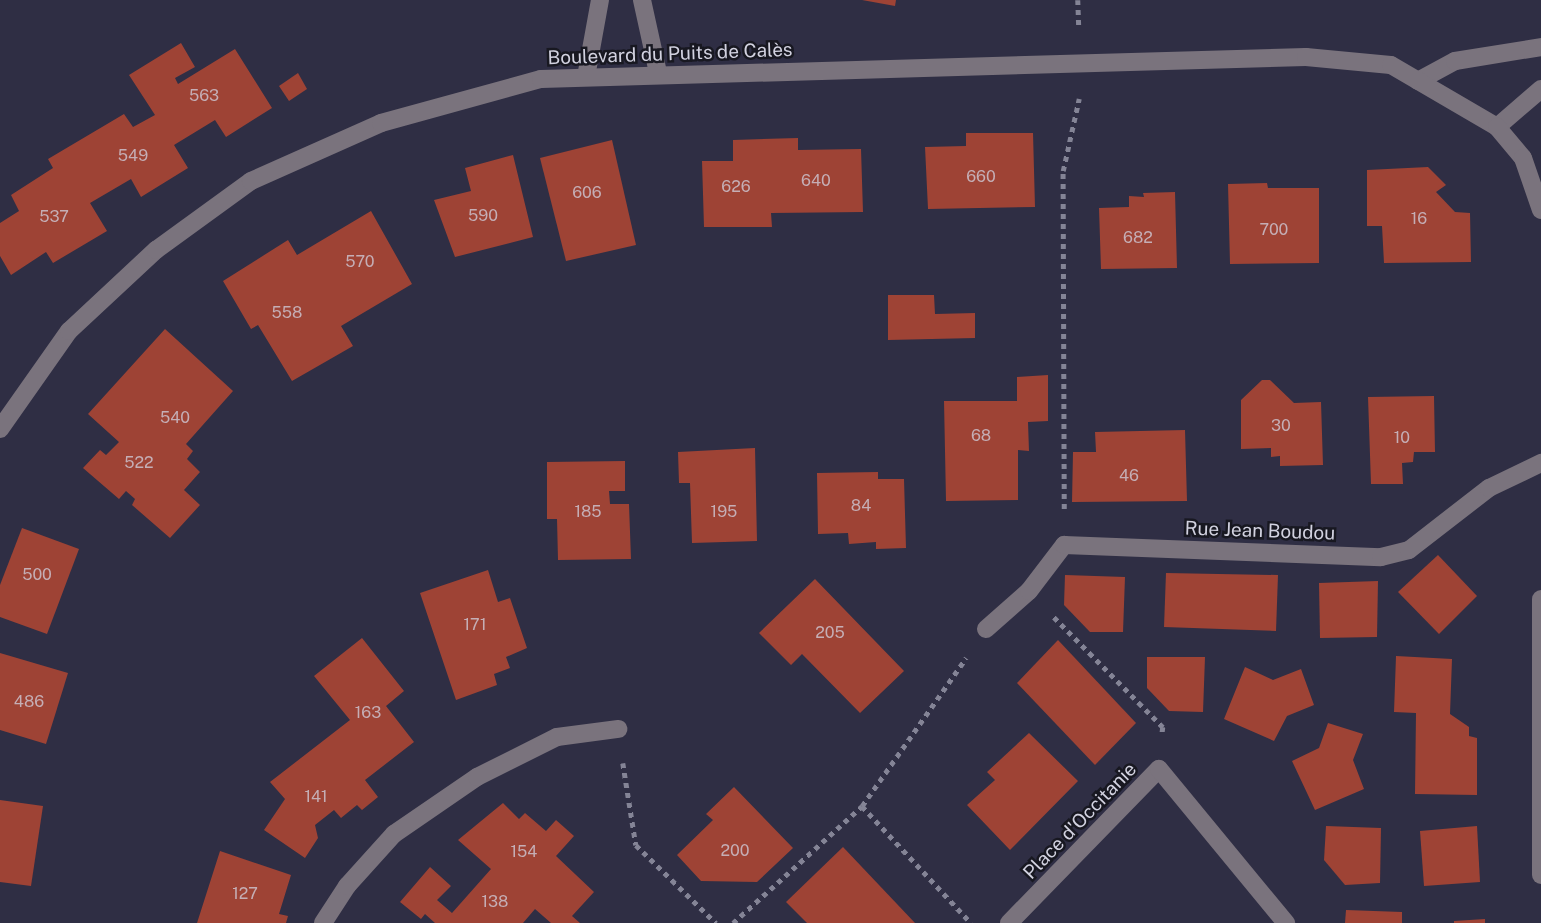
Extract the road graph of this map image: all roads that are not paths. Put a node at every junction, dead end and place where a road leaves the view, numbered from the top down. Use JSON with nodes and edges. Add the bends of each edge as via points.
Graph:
{"nodes":[{"id":1,"x":600,"y":0,"type":"edge"},
{"id":2,"x":642,"y":0,"type":"edge"},
{"id":3,"x":1541,"y":47,"type":"edge"},
{"id":4,"x":658,"y":73,"type":"junction"},
{"id":5,"x":586,"y":77,"type":"junction"},
{"id":6,"x":1418,"y":81,"type":"junction"},
{"id":7,"x":1541,"y":89,"type":"edge"},
{"id":8,"x":1497,"y":127,"type":"junction"},
{"id":9,"x":1541,"y":210,"type":"edge"},
{"id":10,"x":0,"y":429,"type":"edge"},
{"id":11,"x":1541,"y":463,"type":"edge"},
{"id":12,"x":1541,"y":599,"type":"edge"},
{"id":13,"x":986,"y":629,"type":"road end"},
{"id":14,"x":618,"y":729,"type":"road end"},
{"id":15,"x":1541,"y":875,"type":"edge"},
{"id":16,"x":323,"y":923,"type":"edge"},
{"id":17,"x":1009,"y":923,"type":"edge"},
{"id":18,"x":1286,"y":923,"type":"edge"}],
"edges":[{"from":1,"to":5,"type":"street"},
{"from":2,"to":4,"type":"street"},
{"from":3,"to":6,"type":"street","via":[[1455,61]]},
{"from":4,"to":5,"type":"street","name":"Boulevard du Puits de Calès"},
{"from":4,"to":6,"type":"street","name":"Boulevard du Puits de Calès","via":[[1306,57],[1391,65]]},
{"from":5,"to":10,"type":"street","name":"Boulevard du Puits de Calès","via":[[541,79],[382,123],[251,181],[156,250],[69,331]]},
{"from":6,"to":8,"type":"street","name":"Boulevard du Puits de Calès"},
{"from":7,"to":8,"type":"street"},
{"from":8,"to":9,"type":"street","name":"Boulevard du Puits de Calès","via":[[1523,158]]},
{"from":11,"to":13,"type":"street","name":"Rue Jean Boudou","via":[[1489,488],[1409,551],[1381,557],[1064,544],[1029,591]]},
{"from":12,"to":15,"type":"street"},
{"from":14,"to":16,"type":"street","via":[[556,737],[477,777],[394,834],[347,886]]},
{"from":17,"to":18,"type":"street","name":"Place d'Occitanie","via":[[1159,769]]}]}
